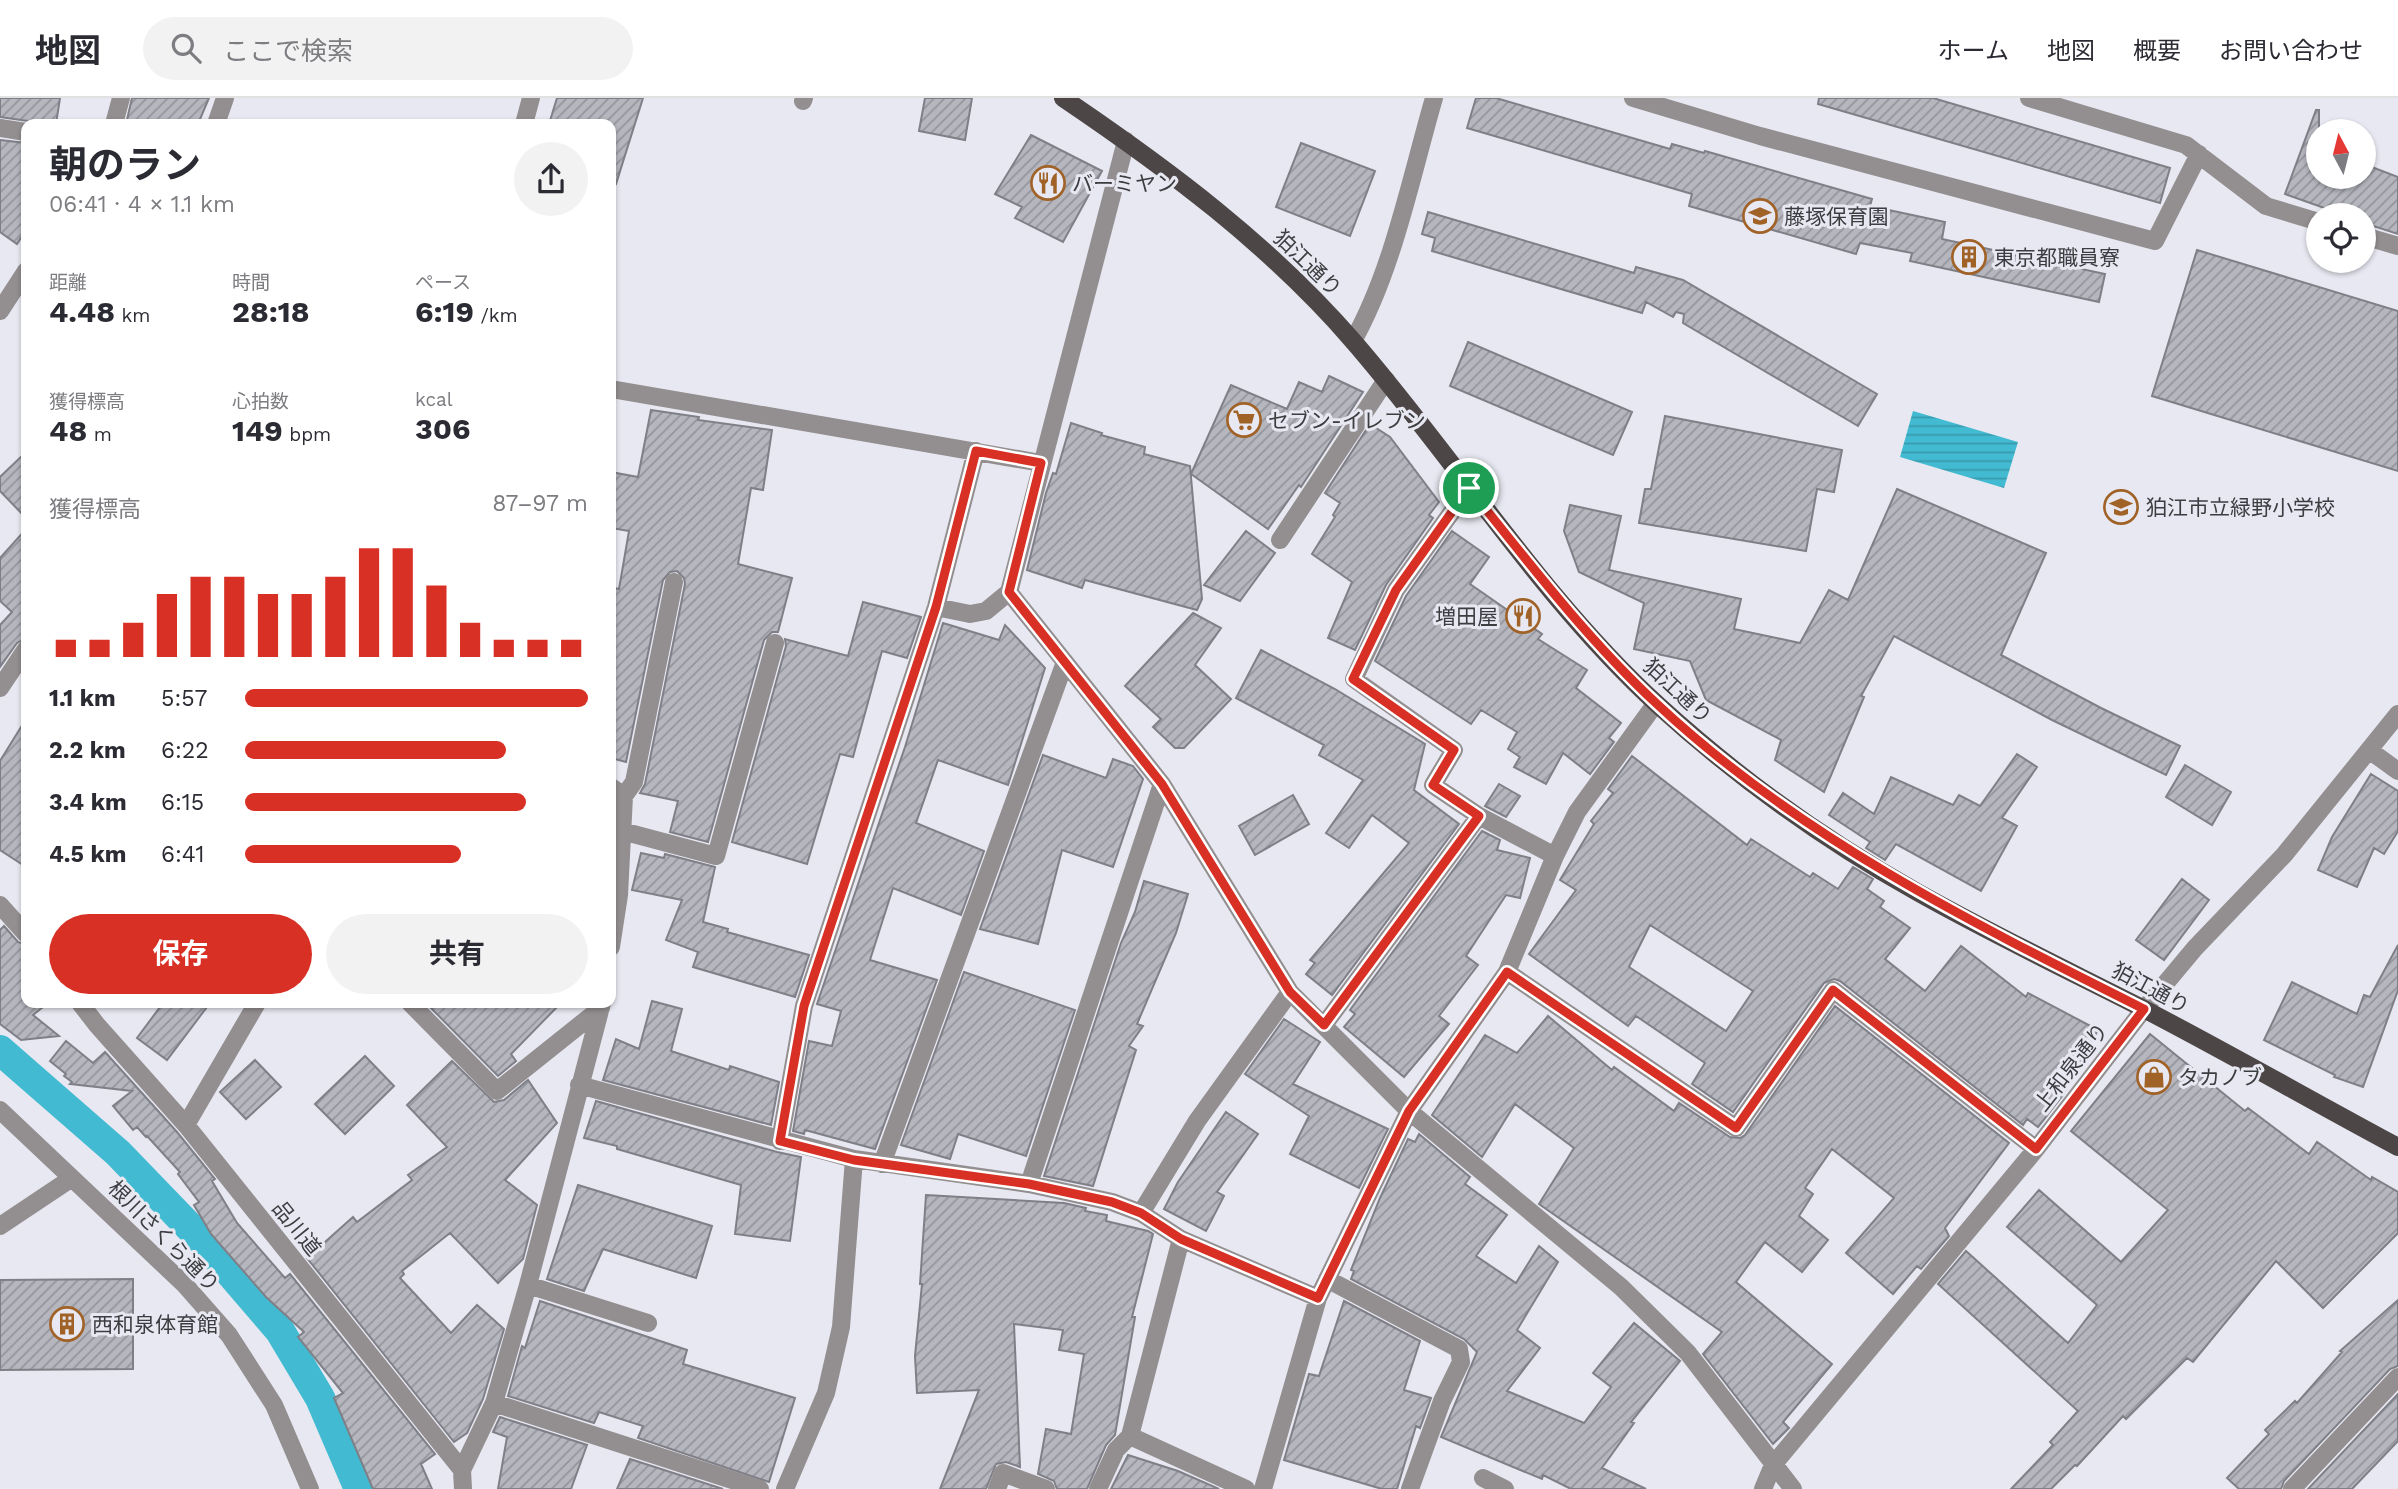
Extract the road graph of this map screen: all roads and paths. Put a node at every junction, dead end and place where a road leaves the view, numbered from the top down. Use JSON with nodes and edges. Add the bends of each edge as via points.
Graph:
{"nodes":[{"id":1,"x":121,"y":98,"type":"edge"},
{"id":2,"x":225,"y":98,"type":"edge"},
{"id":3,"x":531,"y":98,"type":"edge"},
{"id":4,"x":1063,"y":98,"type":"edge"},
{"id":5,"x":1434,"y":98,"type":"edge"},
{"id":6,"x":1633,"y":98,"type":"edge"},
{"id":7,"x":2029,"y":98,"type":"edge"},
{"id":8,"x":115,"y":119,"type":"edge"},
{"id":9,"x":218,"y":119,"type":"edge"},
{"id":10,"x":525,"y":119,"type":"edge"},
{"id":11,"x":0,"y":128,"type":"edge"},
{"id":12,"x":21,"y":131,"type":"edge"},
{"id":13,"x":1126,"y":141,"type":"junction"},
{"id":14,"x":2199,"y":155,"type":"junction"},
{"id":15,"x":2306,"y":218,"type":"edge"},
{"id":16,"x":2376,"y":240,"type":"edge"},
{"id":17,"x":2398,"y":246,"type":"edge"},
{"id":18,"x":21,"y":279,"type":"edge"},
{"id":19,"x":0,"y":311,"type":"edge"},
{"id":20,"x":1353,"y":341,"type":"junction"},
{"id":21,"x":1386,"y":380,"type":"junction"},
{"id":22,"x":616,"y":390,"type":"edge"},
{"id":23,"x":976,"y":451,"type":"junction"},
{"id":24,"x":1041,"y":463,"type":"junction"},
{"id":25,"x":1469,"y":488,"type":"junction"},
{"id":26,"x":1280,"y":540,"type":"dead end"},
{"id":27,"x":674,"y":582,"type":"dead end"},
{"id":28,"x":1009,"y":592,"type":"junction"},
{"id":29,"x":936,"y":607,"type":"junction"},
{"id":30,"x":775,"y":643,"type":"dead end"},
{"id":31,"x":21,"y":656,"type":"edge"},
{"id":32,"x":1065,"y":662,"type":"junction"},
{"id":33,"x":0,"y":688,"type":"edge"},
{"id":34,"x":1656,"y":703,"type":"junction"},
{"id":35,"x":2398,"y":714,"type":"edge"},
{"id":36,"x":2369,"y":750,"type":"junction"},
{"id":37,"x":2398,"y":771,"type":"edge"},
{"id":38,"x":1162,"y":784,"type":"junction"},
{"id":39,"x":617,"y":791,"type":"edge"},
{"id":40,"x":1479,"y":816,"type":"junction"},
{"id":41,"x":622,"y":831,"type":"junction"},
{"id":42,"x":1555,"y":856,"type":"junction"},
{"id":43,"x":0,"y":905,"type":"edge"},
{"id":44,"x":616,"y":914,"type":"edge"},
{"id":45,"x":21,"y":928,"type":"edge"},
{"id":46,"x":1507,"y":972,"type":"junction"},
{"id":47,"x":1290,"y":992,"type":"junction"},
{"id":48,"x":84,"y":1008,"type":"edge"},
{"id":49,"x":254,"y":1008,"type":"edge"},
{"id":50,"x":415,"y":1008,"type":"edge"},
{"id":51,"x":598,"y":1008,"type":"edge"},
{"id":52,"x":601,"y":1008,"type":"edge"},
{"id":53,"x":2144,"y":1009,"type":"junction"},
{"id":54,"x":1324,"y":1025,"type":"junction"},
{"id":55,"x":579,"y":1085,"type":"junction"},
{"id":56,"x":0,"y":1110,"type":"edge"},
{"id":57,"x":1409,"y":1111,"type":"junction"},
{"id":58,"x":186,"y":1125,"type":"junction"},
{"id":59,"x":780,"y":1141,"type":"junction"},
{"id":60,"x":2398,"y":1147,"type":"edge"},
{"id":61,"x":2036,"y":1149,"type":"junction"},
{"id":62,"x":854,"y":1160,"type":"junction"},
{"id":63,"x":882,"y":1164,"type":"junction"},
{"id":64,"x":72,"y":1178,"type":"junction"},
{"id":65,"x":1029,"y":1184,"type":"junction"},
{"id":66,"x":1141,"y":1213,"type":"junction"},
{"id":67,"x":0,"y":1226,"type":"edge"},
{"id":68,"x":1181,"y":1239,"type":"junction"},
{"id":69,"x":1327,"y":1279,"type":"junction"},
{"id":70,"x":528,"y":1285,"type":"junction"},
{"id":71,"x":1318,"y":1298,"type":"junction"},
{"id":72,"x":648,"y":1323,"type":"dead end"},
{"id":73,"x":2398,"y":1377,"type":"edge"},
{"id":74,"x":494,"y":1403,"type":"junction"},
{"id":75,"x":1130,"y":1436,"type":"junction"},
{"id":76,"x":1773,"y":1465,"type":"junction"},
{"id":77,"x":462,"y":1470,"type":"junction"},
{"id":78,"x":1483,"y":1478,"type":"dead end"},
{"id":79,"x":310,"y":1489,"type":"edge"},
{"id":80,"x":463,"y":1489,"type":"edge"},
{"id":81,"x":760,"y":1489,"type":"edge"},
{"id":82,"x":785,"y":1489,"type":"edge"},
{"id":83,"x":997,"y":1489,"type":"edge"},
{"id":84,"x":1046,"y":1489,"type":"edge"},
{"id":85,"x":1098,"y":1489,"type":"edge"},
{"id":86,"x":1246,"y":1489,"type":"edge"},
{"id":87,"x":1263,"y":1489,"type":"edge"},
{"id":88,"x":1410,"y":1489,"type":"edge"},
{"id":89,"x":1506,"y":1489,"type":"edge"},
{"id":90,"x":1763,"y":1489,"type":"edge"},
{"id":91,"x":1793,"y":1489,"type":"edge"},
{"id":92,"x":2292,"y":1489,"type":"edge"}],
"edges":[{"from":1,"to":8,"type":"street"},
{"from":2,"to":9,"type":"street"},
{"from":3,"to":10,"type":"street"},
{"from":4,"to":13,"type":"main road","name":"狛江通り"},
{"from":5,"to":20,"type":"street","via":[[1390,251],[1368,314]]},
{"from":6,"to":14,"type":"street","via":[[2155,241]]},
{"from":7,"to":14,"type":"street","via":[[2186,145]]},
{"from":11,"to":12,"type":"street"},
{"from":13,"to":20,"type":"main road","name":"狛江通り","via":[[1200,195],[1286,270]]},
{"from":13,"to":24,"type":"street"},
{"from":14,"to":15,"type":"street","via":[[2266,206]]},
{"from":16,"to":17,"type":"street"},
{"from":18,"to":19,"type":"street"},
{"from":20,"to":21,"type":"main road","name":"狛江通り"},
{"from":21,"to":25,"type":"main road","name":"狛江通り"},
{"from":21,"to":26,"type":"street"},
{"from":22,"to":23,"type":"street"},
{"from":23,"to":24,"type":"street"},
{"from":23,"to":29,"type":"street"},
{"from":24,"to":28,"type":"street"},
{"from":25,"to":34,"type":"main road","name":"狛江通り","via":[[1575,620]]},
{"from":25,"to":40,"type":"street","via":[[1396,590],[1353,679],[1454,750],[1433,785]]},
{"from":27,"to":39,"type":"street","via":[[634,782]]},
{"from":28,"to":29,"type":"street","via":[[986,611],[970,614]]},
{"from":28,"to":32,"type":"street"},
{"from":29,"to":59,"type":"street","via":[[804,1006]]},
{"from":30,"to":41,"type":"street","via":[[716,856]]},
{"from":31,"to":33,"type":"street"},
{"from":32,"to":38,"type":"street"},
{"from":32,"to":63,"type":"street"},
{"from":34,"to":42,"type":"street","via":[[1577,811]]},
{"from":34,"to":53,"type":"main road","name":"狛江通り","via":[[1758,788],[1867,862]]},
{"from":35,"to":36,"type":"street","name":"上和泉通り"},
{"from":36,"to":37,"type":"street"},
{"from":36,"to":53,"type":"street","name":"上和泉通り","via":[[2284,855]]},
{"from":38,"to":47,"type":"street"},
{"from":38,"to":65,"type":"street"},
{"from":39,"to":41,"type":"street"},
{"from":40,"to":42,"type":"street"},
{"from":40,"to":54,"type":"street"},
{"from":41,"to":44,"type":"street"},
{"from":42,"to":46,"type":"street"},
{"from":43,"to":45,"type":"street"},
{"from":46,"to":57,"type":"street"},
{"from":46,"to":61,"type":"street","via":[[1736,1128],[1833,990]]},
{"from":47,"to":54,"type":"street"},
{"from":47,"to":66,"type":"street","via":[[1197,1121]]},
{"from":48,"to":58,"type":"street","name":"品川道"},
{"from":49,"to":58,"type":"street"},
{"from":50,"to":51,"type":"street","via":[[497,1091]]},
{"from":52,"to":55,"type":"street"},
{"from":53,"to":60,"type":"main road","name":"狛江通り"},
{"from":53,"to":61,"type":"street","name":"上和泉通り"},
{"from":54,"to":57,"type":"street"},
{"from":55,"to":59,"type":"street"},
{"from":55,"to":70,"type":"street"},
{"from":56,"to":64,"type":"street","name":"根川さくら通り"},
{"from":57,"to":69,"type":"street"},
{"from":57,"to":76,"type":"street","via":[[1621,1287],[1688,1353]]},
{"from":58,"to":77,"type":"street","name":"品川道"},
{"from":59,"to":62,"type":"street"},
{"from":61,"to":76,"type":"street","name":"上和泉通り"},
{"from":62,"to":63,"type":"street"},
{"from":62,"to":82,"type":"street","via":[[841,1327],[826,1393]]},
{"from":63,"to":65,"type":"street"},
{"from":64,"to":67,"type":"street"},
{"from":64,"to":79,"type":"street","name":"根川さくら通り","via":[[185,1285],[229,1335],[274,1405]]},
{"from":65,"to":66,"type":"street"},
{"from":66,"to":68,"type":"street"},
{"from":68,"to":71,"type":"street"},
{"from":68,"to":75,"type":"street"},
{"from":69,"to":71,"type":"street"},
{"from":69,"to":88,"type":"street","via":[[1459,1349],[1461,1362]]},
{"from":70,"to":72,"type":"street"},
{"from":70,"to":74,"type":"street"},
{"from":71,"to":87,"type":"street"},
{"from":73,"to":92,"type":"street"},
{"from":74,"to":77,"type":"street"},
{"from":74,"to":81,"type":"street"},
{"from":75,"to":85,"type":"street","via":[[1116,1450]]},
{"from":75,"to":86,"type":"street"},
{"from":76,"to":90,"type":"street","name":"上和泉通り"},
{"from":76,"to":91,"type":"street"},
{"from":77,"to":80,"type":"street"},
{"from":78,"to":89,"type":"street"},
{"from":83,"to":84,"type":"street","via":[[1003,1473]]}]}
